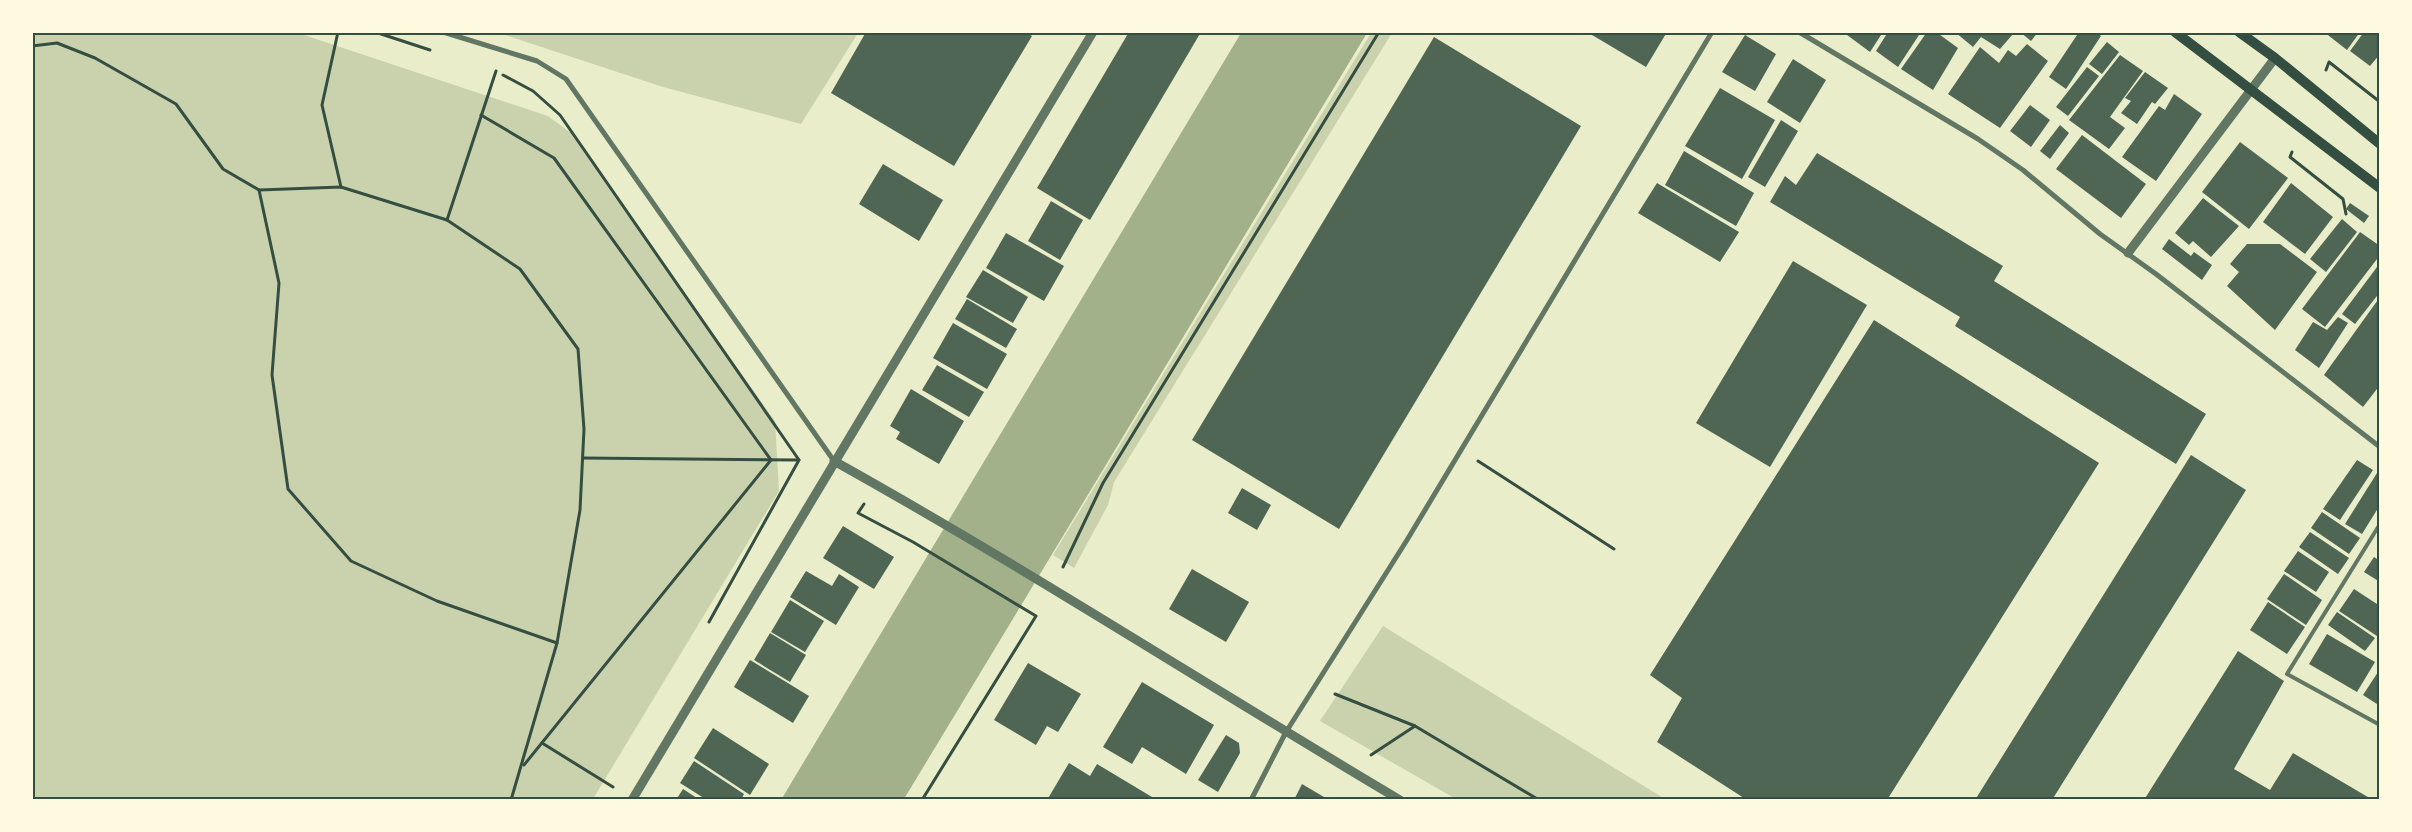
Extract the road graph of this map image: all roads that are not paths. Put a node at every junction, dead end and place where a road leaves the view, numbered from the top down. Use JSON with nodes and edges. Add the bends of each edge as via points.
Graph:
{"nodes":[{"id":1,"x":443,"y":32,"type":"edge"},
{"id":2,"x":1094,"y":32,"type":"edge"},
{"id":3,"x":1712,"y":32,"type":"edge"},
{"id":4,"x":1799,"y":32,"type":"edge"},
{"id":5,"x":2175,"y":32,"type":"edge"},
{"id":6,"x":2239,"y":32,"type":"edge"},
{"id":7,"x":2275,"y":58,"type":"junction"},
{"id":8,"x":2250,"y":90,"type":"junction"},
{"id":9,"x":2380,"y":144,"type":"edge"},
{"id":10,"x":2380,"y":188,"type":"edge"},
{"id":11,"x":2128,"y":253,"type":"junction"},
{"id":12,"x":2380,"y":447,"type":"edge"},
{"id":13,"x":834,"y":461,"type":"junction"},
{"id":14,"x":2380,"y":524,"type":"edge"},
{"id":15,"x":2380,"y":725,"type":"edge"},
{"id":16,"x":1286,"y":732,"type":"junction"},
{"id":17,"x":632,"y":800,"type":"edge"},
{"id":18,"x":1251,"y":800,"type":"edge"},
{"id":19,"x":1400,"y":800,"type":"edge"}],
"edges":[{"from":1,"to":13,"type":"street","via":[[537,61],[566,80]]},
{"from":2,"to":13,"type":"street"},
{"from":3,"to":16,"type":"street","via":[[1407,540]]},
{"from":4,"to":11,"type":"street","via":[[2023,170]]},
{"from":5,"to":8,"type":"main road"},
{"from":6,"to":7,"type":"main road"},
{"from":7,"to":8,"type":"street"},
{"from":7,"to":9,"type":"main road"},
{"from":8,"to":10,"type":"main road"},
{"from":8,"to":11,"type":"street"},
{"from":11,"to":12,"type":"street"},
{"from":13,"to":16,"type":"street","via":[[1045,584]]},
{"from":13,"to":17,"type":"street"},
{"from":14,"to":15,"type":"lane","via":[[2287,674]]},
{"from":16,"to":18,"type":"street"},
{"from":16,"to":19,"type":"street"}]}
